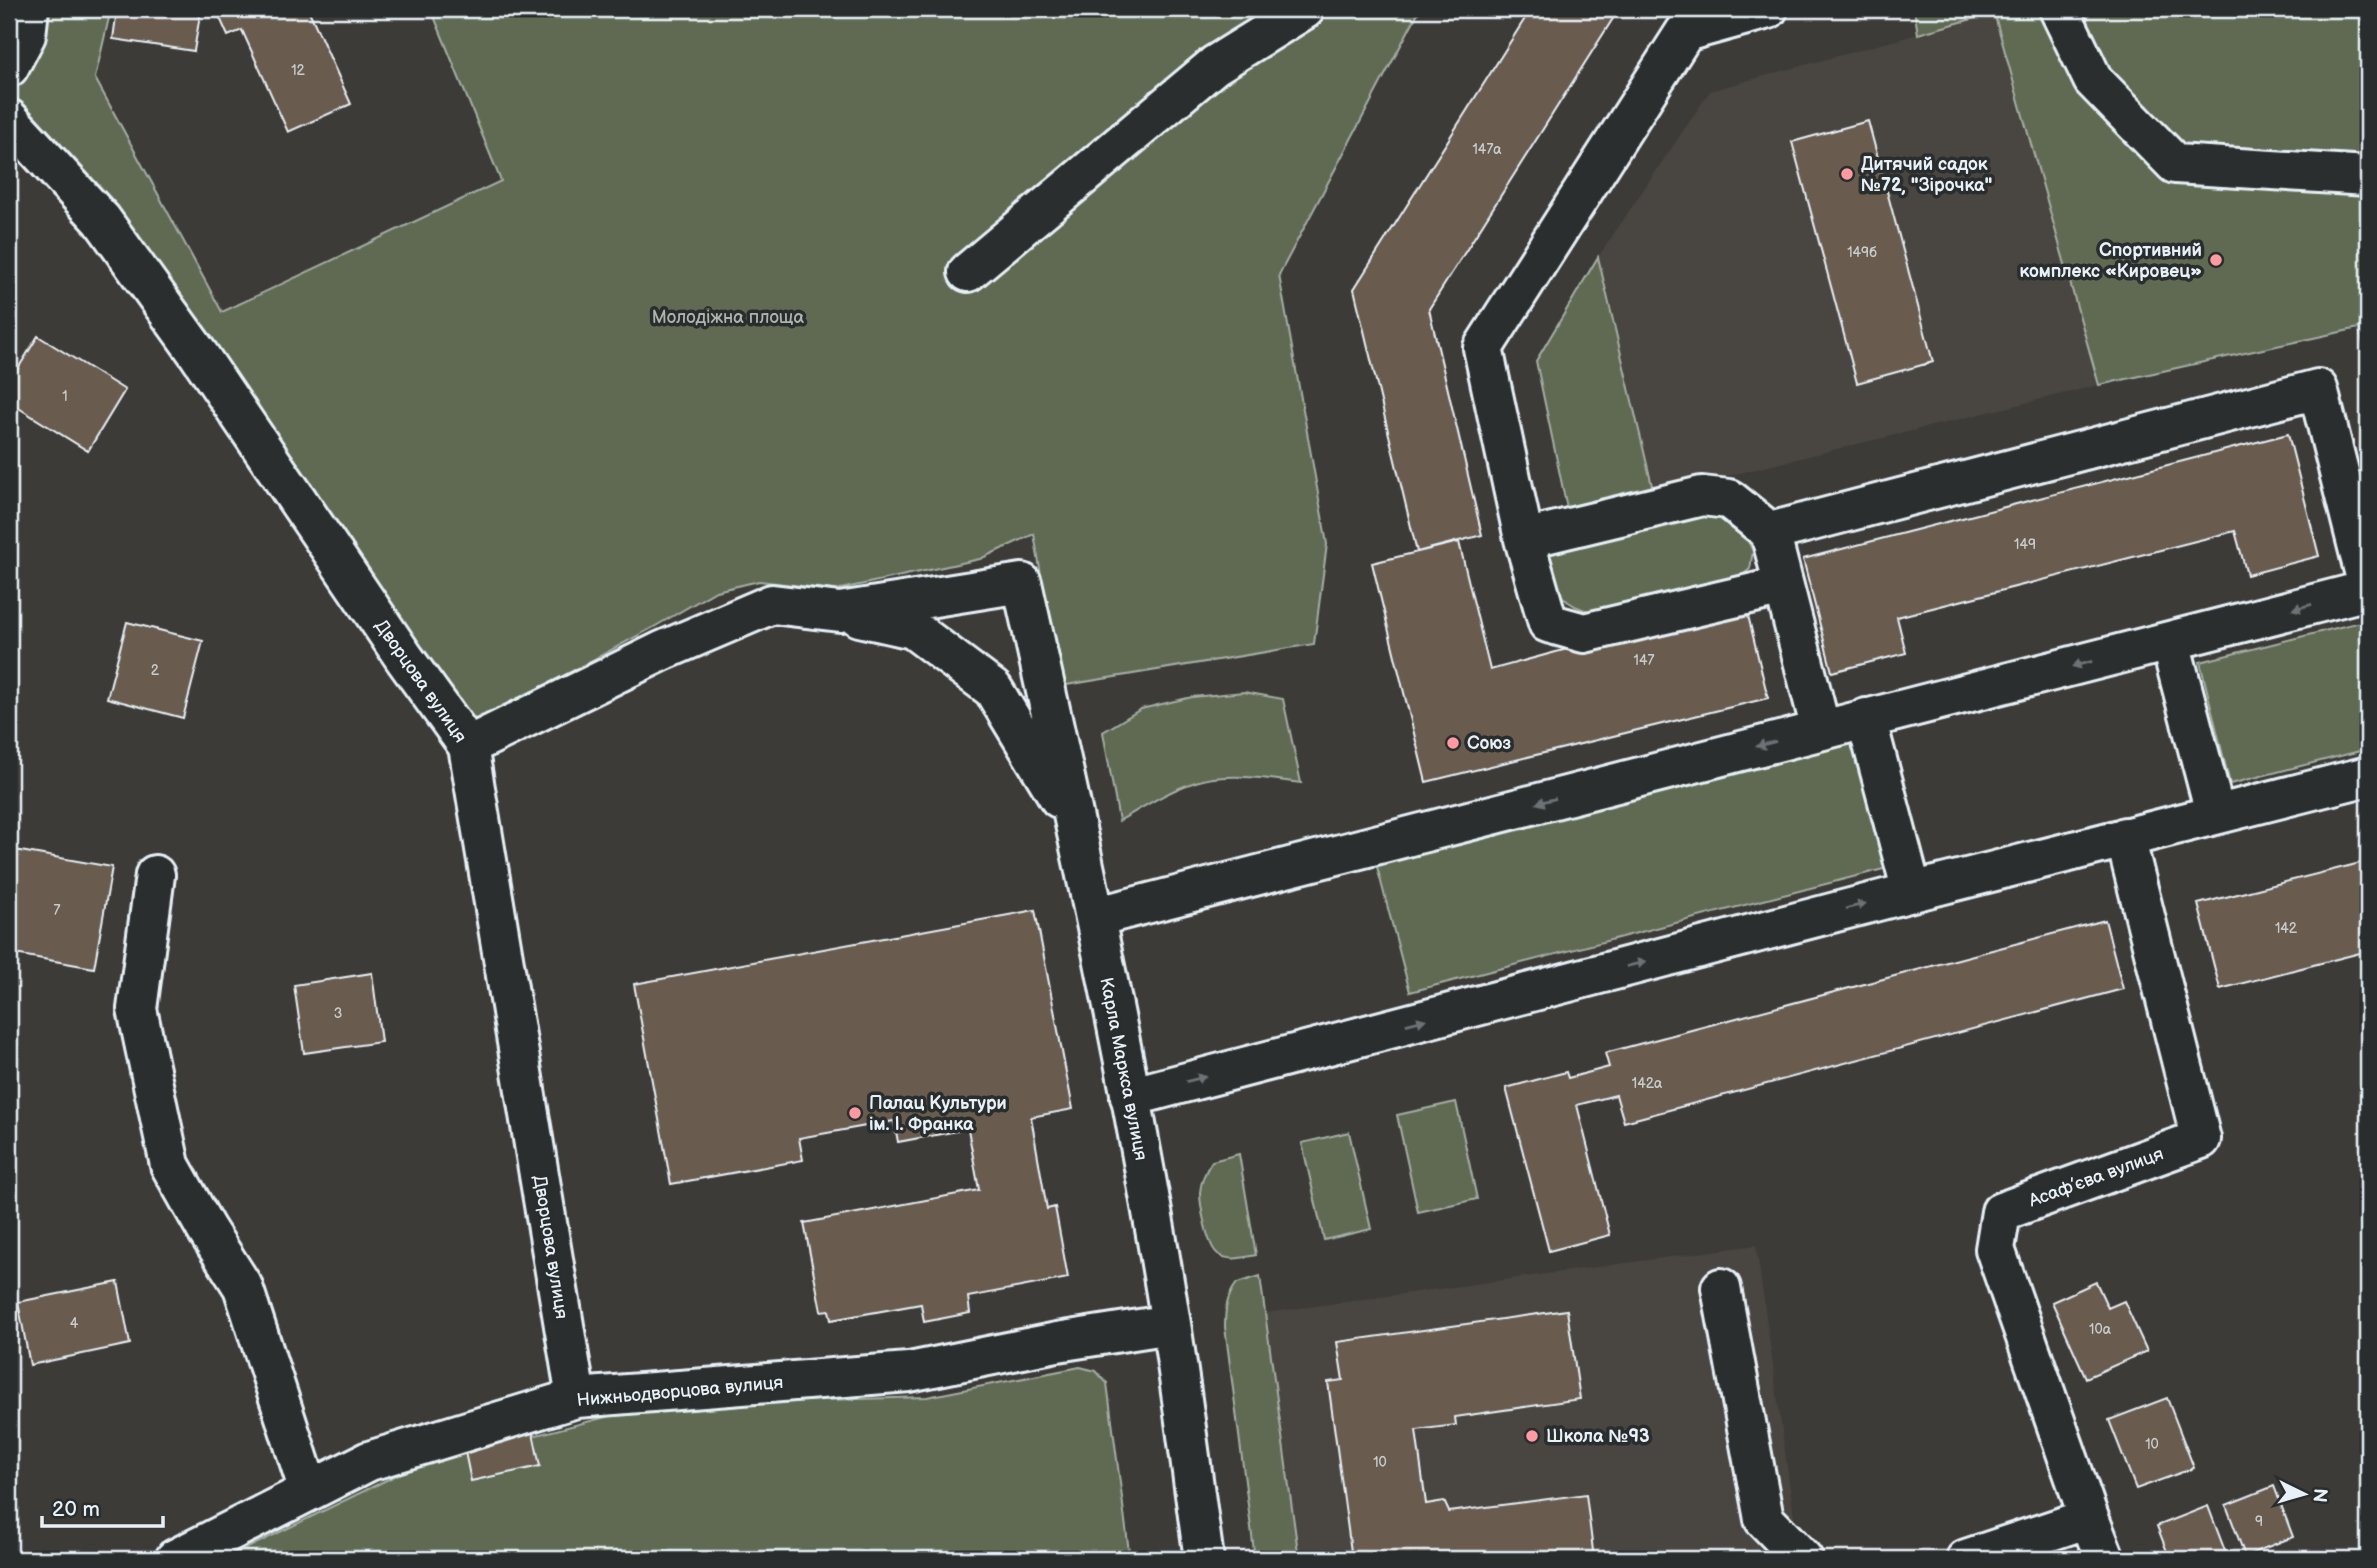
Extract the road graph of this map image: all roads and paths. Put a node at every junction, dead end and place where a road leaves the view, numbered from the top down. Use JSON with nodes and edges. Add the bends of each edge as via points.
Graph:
{"nodes":[{"id":1,"x":29,"y":9,"type":"edge"},
{"id":2,"x":1305,"y":9,"type":"edge"},
{"id":3,"x":1768,"y":9,"type":"edge"},
{"id":4,"x":2059,"y":9,"type":"edge"},
{"id":5,"x":9,"y":67,"type":"edge"},
{"id":6,"x":9,"y":119,"type":"edge"},
{"id":7,"x":2368,"y":176,"type":"edge"},
{"id":8,"x":968,"y":272,"type":"dead end"},
{"id":9,"x":1770,"y":532,"type":"junction"},
{"id":10,"x":1524,"y":539,"type":"junction"},
{"id":11,"x":1784,"y":586,"type":"junction"},
{"id":12,"x":2368,"y":588,"type":"edge"},
{"id":13,"x":840,"y":612,"type":"junction"},
{"id":14,"x":2170,"y":642,"type":"junction"},
{"id":15,"x":1866,"y":718,"type":"junction"},
{"id":16,"x":1821,"y":730,"type":"junction"},
{"id":17,"x":468,"y":746,"type":"junction"},
{"id":18,"x":2368,"y":776,"type":"edge"},
{"id":19,"x":2215,"y":813,"type":"junction"},
{"id":20,"x":1076,"y":827,"type":"junction"},
{"id":21,"x":2125,"y":837,"type":"junction"},
{"id":22,"x":155,"y":875,"type":"dead end"},
{"id":23,"x":1912,"y":892,"type":"junction"},
{"id":24,"x":1096,"y":917,"type":"junction"},
{"id":25,"x":1130,"y":1097,"type":"junction"},
{"id":26,"x":1721,"y":1288,"type":"dead end"},
{"id":27,"x":1171,"y":1324,"type":"junction"},
{"id":28,"x":576,"y":1398,"type":"junction"},
{"id":29,"x":309,"y":1491,"type":"junction"},
{"id":30,"x":2089,"y":1518,"type":"junction"},
{"id":31,"x":174,"y":1559,"type":"edge"},
{"id":32,"x":1204,"y":1559,"type":"edge"},
{"id":33,"x":1802,"y":1559,"type":"edge"},
{"id":34,"x":1966,"y":1559,"type":"edge"},
{"id":35,"x":2105,"y":1559,"type":"edge"}],
"edges":[{"from":1,"to":5,"type":"street","via":[[26,35]]},
{"from":2,"to":8,"type":"street","via":[[1215,65]]},
{"from":3,"to":10,"type":"street","via":[[1685,32],[1483,348]]},
{"from":4,"to":7,"type":"street","via":[[2093,80],[2175,164]]},
{"from":6,"to":17,"type":"street","name":"Дворцова вулиця","via":[[102,220]]},
{"from":9,"to":10,"type":"street","via":[[1729,499],[1702,496]]},
{"from":9,"to":11,"type":"street"},
{"from":9,"to":12,"type":"street","via":[[2318,389]]},
{"from":10,"to":11,"type":"street","via":[[1548,623],[1584,633]]},
{"from":11,"to":16,"type":"street"},
{"from":12,"to":14,"type":"street","one_way":true},
{"from":13,"to":17,"type":"street","via":[[772,604],[662,651]]},
{"from":13,"to":20,"type":"street","via":[[913,629],[993,689]]},
{"from":13,"to":20,"type":"street","name":"Карла Маркса вулиця","via":[[1022,583]]},
{"from":14,"to":15,"type":"street","one_way":true},
{"from":14,"to":19,"type":"street"},
{"from":15,"to":16,"type":"street"},
{"from":15,"to":23,"type":"street"},
{"from":16,"to":24,"type":"street","one_way":true},
{"from":17,"to":28,"type":"street","name":"Дворцова вулиця"},
{"from":18,"to":19,"type":"street"},
{"from":19,"to":21,"type":"street"},
{"from":20,"to":24,"type":"street","name":"Карла Маркса вулиця"},
{"from":21,"to":23,"type":"street"},
{"from":21,"to":30,"type":"street","name":"Асаф’єва вулиця","via":[[2201,1139],[2001,1212],[1995,1249]]},
{"from":22,"to":29,"type":"street","via":[[137,1009],[170,1165],[243,1287]]},
{"from":25,"to":23,"type":"street","one_way":true},
{"from":24,"to":25,"type":"street","name":"Карла Маркса вулиця"},
{"from":25,"to":27,"type":"street","name":"Карла Маркса вулиця"},
{"from":26,"to":33,"type":"street","via":[[1764,1519]]},
{"from":27,"to":28,"type":"street","name":"Нижньодворцова вулиця","via":[[909,1372]]},
{"from":27,"to":32,"type":"street","name":"Карла Маркса вулиця"},
{"from":28,"to":29,"type":"street","name":"Нижньодворцова вулиця","via":[[369,1461]]},
{"from":29,"to":31,"type":"street","name":"Нижньодворцова вулиця"},
{"from":30,"to":34,"type":"street"},
{"from":30,"to":35,"type":"street","name":"Асаф’єва вулиця"}]}
